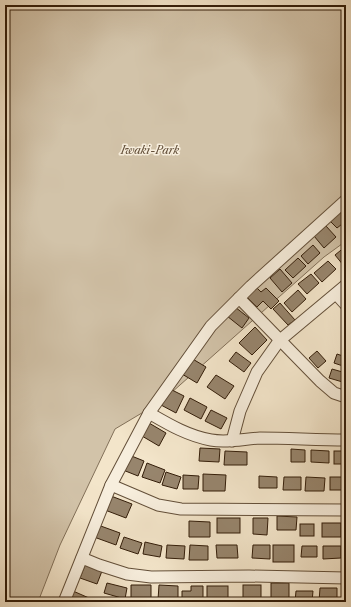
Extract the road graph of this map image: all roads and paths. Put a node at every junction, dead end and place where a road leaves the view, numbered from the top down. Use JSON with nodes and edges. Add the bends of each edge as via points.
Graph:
{"nodes":[{"id":1,"x":346,"y":200,"type":"edge"},
{"id":2,"x":346,"y":285,"type":"edge"},
{"id":3,"x":336,"y":294,"type":"junction"},
{"id":4,"x":239,"y":298,"type":"junction"},
{"id":5,"x":346,"y":305,"type":"edge"},
{"id":6,"x":280,"y":341,"type":"junction"},
{"id":7,"x":346,"y":397,"type":"edge"},
{"id":8,"x":149,"y":413,"type":"junction"},
{"id":9,"x":346,"y":440,"type":"edge"},
{"id":10,"x":232,"y":441,"type":"junction"},
{"id":11,"x":111,"y":485,"type":"junction"},
{"id":12,"x":346,"y":510,"type":"edge"},
{"id":13,"x":82,"y":558,"type":"junction"},
{"id":14,"x":346,"y":578,"type":"edge"},
{"id":15,"x":64,"y":602,"type":"edge"}],
"edges":[{"from":1,"to":4,"type":"street"},
{"from":2,"to":3,"type":"street"},
{"from":3,"to":5,"type":"street"},
{"from":3,"to":6,"type":"street"},
{"from":4,"to":6,"type":"street"},
{"from":4,"to":8,"type":"street","via":[[211,326]]},
{"from":6,"to":7,"type":"street","via":[[320,381],[334,392]]},
{"from":6,"to":10,"type":"street","via":[[257,372],[240,411]]},
{"from":8,"to":10,"type":"street","via":[[192,435],[211,440]]},
{"from":8,"to":11,"type":"street"},
{"from":9,"to":10,"type":"street","via":[[258,438]]},
{"from":11,"to":12,"type":"street","via":[[158,505],[181,509]]},
{"from":11,"to":13,"type":"street"},
{"from":13,"to":14,"type":"street","via":[[127,574],[151,577]]},
{"from":13,"to":15,"type":"street"}]}
